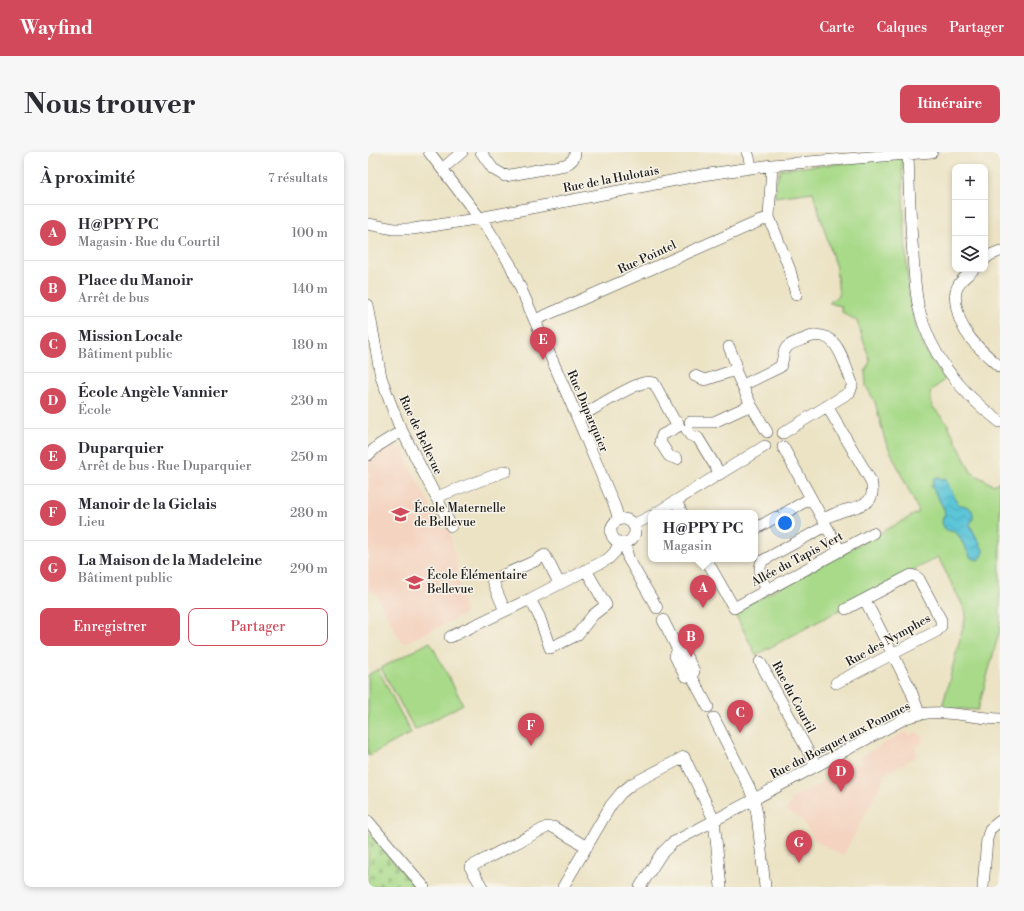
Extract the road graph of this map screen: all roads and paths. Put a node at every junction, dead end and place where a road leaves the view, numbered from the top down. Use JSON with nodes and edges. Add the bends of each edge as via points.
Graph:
{"nodes":[{"id":1,"x":429,"y":152,"type":"edge"},
{"id":2,"x":462,"y":152,"type":"edge"},
{"id":3,"x":481,"y":152,"type":"edge"},
{"id":4,"x":575,"y":152,"type":"edge"},
{"id":5,"x":747,"y":152,"type":"edge"},
{"id":6,"x":932,"y":152,"type":"edge"},
{"id":7,"x":908,"y":154,"type":"junction"},
{"id":8,"x":834,"y":156,"type":"edge"},
{"id":9,"x":772,"y":166,"type":"junction"},
{"id":10,"x":750,"y":168,"type":"junction"},
{"id":11,"x":442,"y":169,"type":"junction"},
{"id":12,"x":769,"y":217,"type":"junction"},
{"id":13,"x":479,"y":218,"type":"junction"},
{"id":14,"x":368,"y":224,"type":"edge"},
{"id":15,"x":1000,"y":251,"type":"edge"},
{"id":16,"x":988,"y":257,"type":"edge"},
{"id":17,"x":971,"y":272,"type":"edge"},
{"id":18,"x":796,"y":295,"type":"dead end"},
{"id":19,"x":368,"y":305,"type":"edge"},
{"id":20,"x":535,"y":320,"type":"junction"},
{"id":21,"x":729,"y":347,"type":"dead end"},
{"id":22,"x":1000,"y":367,"type":"edge"},
{"id":23,"x":735,"y":370,"type":"junction"},
{"id":24,"x":695,"y":376,"type":"dead end"},
{"id":25,"x":742,"y":385,"type":"junction"},
{"id":26,"x":751,"y":404,"type":"junction"},
{"id":27,"x":827,"y":406,"type":"junction"},
{"id":28,"x":578,"y":418,"type":"junction"},
{"id":29,"x":1000,"y":422,"type":"edge"},
{"id":30,"x":683,"y":426,"type":"junction"},
{"id":31,"x":402,"y":431,"type":"junction"},
{"id":32,"x":767,"y":432,"type":"junction"},
{"id":33,"x":783,"y":433,"type":"junction"},
{"id":34,"x":765,"y":446,"type":"junction"},
{"id":35,"x":783,"y":447,"type":"junction"},
{"id":36,"x":368,"y":455,"type":"edge"},
{"id":37,"x":677,"y":459,"type":"dead end"},
{"id":38,"x":506,"y":471,"type":"dead end"},
{"id":39,"x":720,"y":474,"type":"junction"},
{"id":40,"x":436,"y":497,"type":"junction"},
{"id":41,"x":811,"y":498,"type":"junction"},
{"id":42,"x":676,"y":501,"type":"junction"},
{"id":43,"x":661,"y":510,"type":"edge"},
{"id":44,"x":680,"y":510,"type":"edge"},
{"id":45,"x":648,"y":518,"type":"edge"},
{"id":46,"x":619,"y":520,"type":"junction"},
{"id":47,"x":825,"y":523,"type":"junction"},
{"id":48,"x":633,"y":525,"type":"junction"},
{"id":49,"x":451,"y":526,"type":"dead end"},
{"id":50,"x":758,"y":527,"type":"edge"},
{"id":51,"x":873,"y":533,"type":"dead end"},
{"id":52,"x":622,"y":543,"type":"junction"},
{"id":53,"x":840,"y":551,"type":"junction"},
{"id":54,"x":708,"y":562,"type":"edge"},
{"id":55,"x":586,"y":570,"type":"junction"},
{"id":56,"x":559,"y":583,"type":"junction"},
{"id":57,"x":767,"y":590,"type":"junction"},
{"id":58,"x":530,"y":598,"type":"junction"},
{"id":59,"x":865,"y":600,"type":"junction"},
{"id":60,"x":657,"y":608,"type":"dead end"},
{"id":61,"x":846,"y":609,"type":"dead end"},
{"id":62,"x":505,"y":610,"type":"junction"},
{"id":63,"x":663,"y":620,"type":"dead end"},
{"id":64,"x":450,"y":637,"type":"dead end"},
{"id":65,"x":892,"y":654,"type":"junction"},
{"id":66,"x":760,"y":662,"type":"dead end"},
{"id":67,"x":836,"y":683,"type":"dead end"},
{"id":68,"x":708,"y":707,"type":"dead end"},
{"id":69,"x":919,"y":713,"type":"junction"},
{"id":70,"x":714,"y":718,"type":"dead end"},
{"id":71,"x":1000,"y":719,"type":"edge"},
{"id":72,"x":816,"y":766,"type":"junction"},
{"id":73,"x":754,"y":800,"type":"junction"},
{"id":74,"x":714,"y":820,"type":"junction"},
{"id":75,"x":368,"y":821,"type":"edge"},
{"id":76,"x":1000,"y":821,"type":"edge"},
{"id":77,"x":587,"y":847,"type":"junction"},
{"id":78,"x":424,"y":887,"type":"edge"},
{"id":79,"x":482,"y":887,"type":"edge"},
{"id":80,"x":563,"y":887,"type":"edge"},
{"id":81,"x":640,"y":887,"type":"edge"},
{"id":82,"x":721,"y":887,"type":"edge"},
{"id":83,"x":765,"y":887,"type":"edge"},
{"id":84,"x":983,"y":887,"type":"edge"}],
"edges":[{"from":1,"to":11,"type":"street","name":"Rue Duparquier"},
{"from":2,"to":11,"type":"street"},
{"from":3,"to":4,"type":"street","via":[[493,169],[505,176],[565,165],[574,159]]},
{"from":5,"to":10,"type":"street"},
{"from":6,"to":7,"type":"street","name":"Rue de la Hulotais"},
{"from":7,"to":8,"type":"street","name":"Rue de la Hulotais"},
{"from":7,"to":29,"type":"street","via":[[916,289],[928,335],[942,364],[959,386]]},
{"from":8,"to":9,"type":"street","name":"Rue de la Hulotais"},
{"from":9,"to":10,"type":"street","name":"Rue de la Hulotais"},
{"from":9,"to":12,"type":"street"},
{"from":10,"to":13,"type":"street","name":"Rue de la Hulotais"},
{"from":11,"to":13,"type":"street","name":"Rue Duparquier"},
{"from":12,"to":18,"type":"street","via":[[790,270]]},
{"from":12,"to":20,"type":"street","name":"Rue Pointel"},
{"from":13,"to":14,"type":"street","name":"Rue de la Hulotais","via":[[413,229],[394,229]]},
{"from":13,"to":20,"type":"street","name":"Rue Duparquier","via":[[502,249]]},
{"from":15,"to":16,"type":"street"},
{"from":17,"to":22,"type":"street","via":[[960,282],[955,294],[959,320],[976,345]]},
{"from":19,"to":31,"type":"street","name":"Rue de Bellevue","via":[[381,377]]},
{"from":20,"to":28,"type":"street","name":"Rue Duparquier"},
{"from":21,"to":23,"type":"street","via":[[736,364]]},
{"from":23,"to":24,"type":"street","via":[[705,380]]},
{"from":23,"to":25,"type":"street"},
{"from":25,"to":26,"type":"street"},
{"from":25,"to":27,"type":"street","via":[[780,367],[787,347],[813,335],[824,336],[837,346],[852,383],[850,392]]},
{"from":26,"to":30,"type":"street","via":[[714,422]]},
{"from":26,"to":32,"type":"street"},
{"from":27,"to":33,"type":"street"},
{"from":27,"to":47,"type":"street","via":[[871,481],[873,489],[867,503],[834,514]]},
{"from":28,"to":30,"type":"street","via":[[616,396],[648,382],[654,383],[674,420]]},
{"from":28,"to":46,"type":"street","name":"Rue Duparquier"},
{"from":30,"to":37,"type":"street","via":[[662,435],[660,442],[668,456]]},
{"from":30,"to":39,"type":"street","via":[[690,435],[698,438]]},
{"from":31,"to":36,"type":"street"},
{"from":31,"to":40,"type":"street","name":"Rue de Bellevue"},
{"from":32,"to":33,"type":"street","via":[[772,429]]},
{"from":32,"to":34,"type":"street","via":[[763,441]]},
{"from":33,"to":35,"type":"street"},
{"from":34,"to":35,"type":"street","via":[[770,450]]},
{"from":34,"to":39,"type":"street"},
{"from":35,"to":41,"type":"street"},
{"from":38,"to":40,"type":"street"},
{"from":39,"to":42,"type":"street"},
{"from":40,"to":49,"type":"street","name":"Rue de Bellevue"},
{"from":41,"to":47,"type":"street"},
{"from":41,"to":50,"type":"street"},
{"from":42,"to":43,"type":"street"},
{"from":42,"to":44,"type":"street"},
{"from":45,"to":48,"type":"street"},
{"from":46,"to":48,"type":"street","via":[[627,520]]},
{"from":46,"to":52,"type":"street","via":[[613,524],[611,531],[613,538]]},
{"from":47,"to":53,"type":"street"},
{"from":47,"to":57,"type":"street","via":[[762,561],[759,574]]},
{"from":48,"to":52,"type":"street","via":[[634,536],[629,542]]},
{"from":51,"to":53,"type":"street","name":"Allée du Tapis Vert"},
{"from":52,"to":55,"type":"street","via":[[608,559]]},
{"from":52,"to":60,"type":"street"},
{"from":53,"to":57,"type":"street","name":"Allée du Tapis Vert"},
{"from":54,"to":57,"type":"street","name":"Allée du Tapis Vert","via":[[734,608]]},
{"from":55,"to":56,"type":"street"},
{"from":55,"to":58,"type":"street","via":[[606,605],[593,615],[577,635],[550,648]]},
{"from":56,"to":58,"type":"street"},
{"from":56,"to":62,"type":"street","via":[[545,555],[492,580]]},
{"from":58,"to":62,"type":"street"},
{"from":59,"to":61,"type":"street"},
{"from":59,"to":65,"type":"street"},
{"from":59,"to":65,"type":"street","name":"Rue des Nymphes","via":[[911,575],[915,576],[941,620],[941,626],[937,631]]},
{"from":62,"to":64,"type":"street"},
{"from":63,"to":68,"type":"street","via":[[678,650],[686,654],[694,671],[692,677]]},
{"from":65,"to":67,"type":"street","name":"Rue des Nymphes"},
{"from":65,"to":69,"type":"street","via":[[910,688]]},
{"from":66,"to":72,"type":"street","name":"Rue du Courtil"},
{"from":69,"to":71,"type":"street","name":"Rue du Bosquet aux Pommes"},
{"from":69,"to":72,"type":"street","name":"Rue du Bosquet aux Pommes"},
{"from":70,"to":73,"type":"street"},
{"from":72,"to":73,"type":"street","name":"Rue du Bosquet aux Pommes"},
{"from":73,"to":74,"type":"street","name":"Rue du Bosquet aux Pommes"},
{"from":73,"to":83,"type":"street"},
{"from":74,"to":77,"type":"street","via":[[684,757],[632,784],[621,793],[611,805]]},
{"from":74,"to":81,"type":"street","name":"Rue du Bosquet aux Pommes","via":[[666,848]]},
{"from":74,"to":82,"type":"street"},
{"from":75,"to":78,"type":"street"},
{"from":76,"to":84,"type":"street","via":[[990,829],[987,839]]},
{"from":77,"to":79,"type":"street","via":[[553,827],[547,827],[470,867]]},
{"from":77,"to":80,"type":"street"}]}
